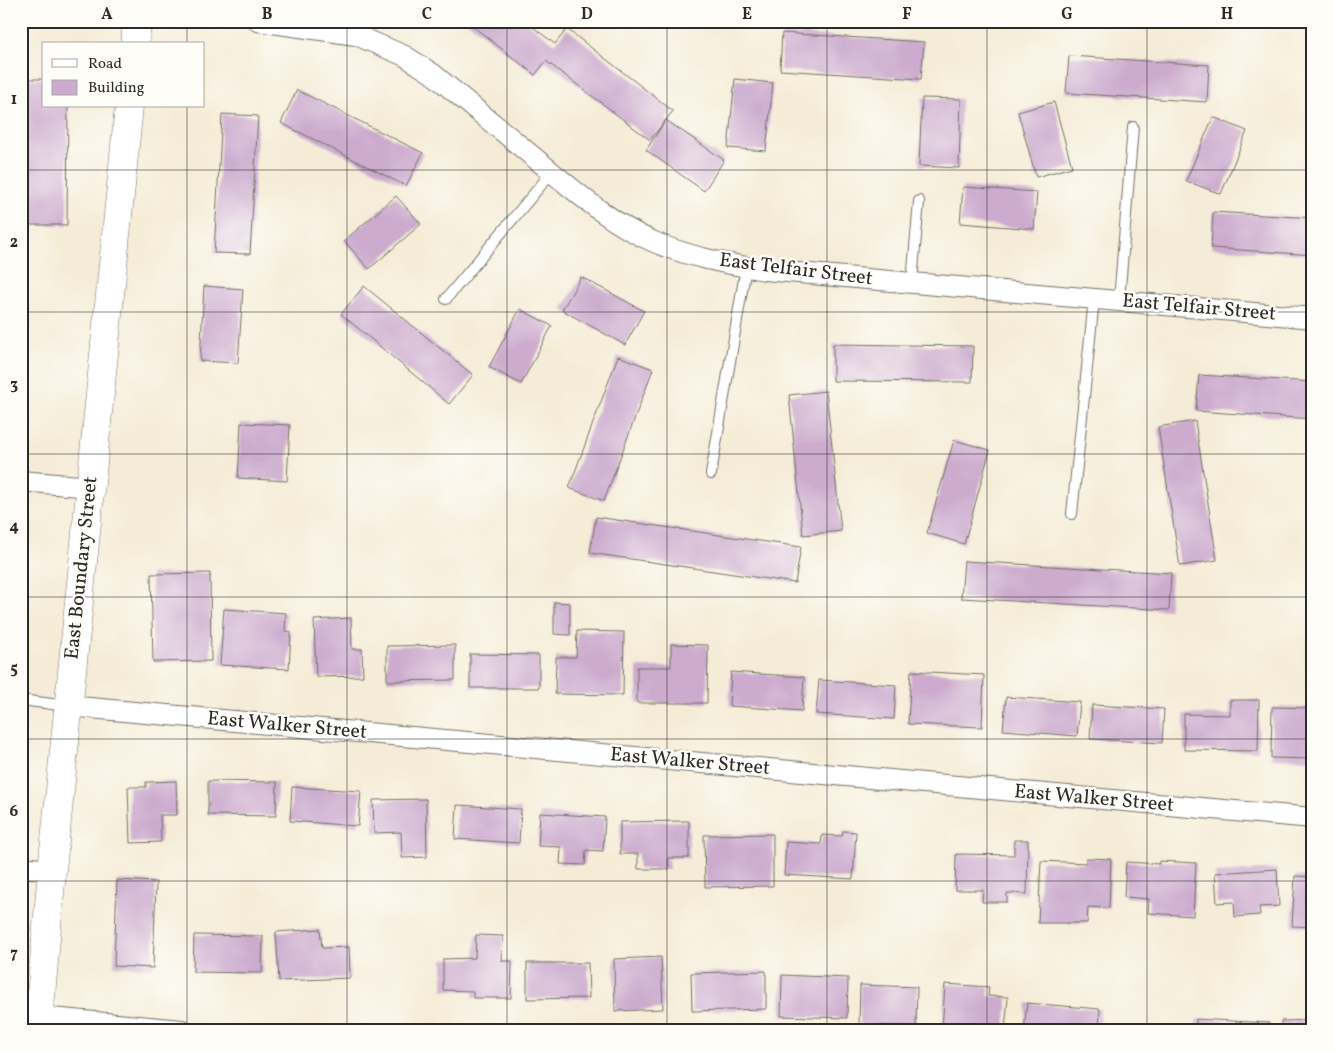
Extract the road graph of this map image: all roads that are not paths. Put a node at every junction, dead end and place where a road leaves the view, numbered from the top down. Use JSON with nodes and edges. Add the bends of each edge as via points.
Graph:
{"nodes":[{"id":1,"x":137,"y":21,"type":"edge"},
{"id":2,"x":258,"y":21,"type":"edge"},
{"id":3,"x":135,"y":42,"type":"edge"},
{"id":4,"x":129,"y":108,"type":"edge"},
{"id":5,"x":1133,"y":127,"type":"dead end"},
{"id":6,"x":552,"y":172,"type":"junction"},
{"id":7,"x":918,"y":201,"type":"dead end"},
{"id":8,"x":746,"y":267,"type":"junction"},
{"id":9,"x":912,"y":282,"type":"junction"},
{"id":10,"x":1094,"y":299,"type":"junction"},
{"id":11,"x":446,"y":300,"type":"dead end"},
{"id":12,"x":1120,"y":300,"type":"junction"},
{"id":13,"x":1313,"y":318,"type":"edge"},
{"id":14,"x":712,"y":474,"type":"dead end"},
{"id":15,"x":21,"y":481,"type":"edge"},
{"id":16,"x":90,"y":487,"type":"junction"},
{"id":17,"x":1072,"y":514,"type":"dead end"},
{"id":18,"x":21,"y":700,"type":"edge"},
{"id":19,"x":68,"y":706,"type":"junction"},
{"id":20,"x":1313,"y":818,"type":"edge"},
{"id":21,"x":21,"y":868,"type":"edge"},
{"id":22,"x":52,"y":870,"type":"junction"},
{"id":23,"x":39,"y":1023,"type":"edge"},
{"id":24,"x":182,"y":1030,"type":"edge"}],
"edges":[{"from":1,"to":3,"type":"main road"},
{"from":2,"to":6,"type":"street","name":"East Telfair Street","via":[[356,35],[406,56],[433,74]]},
{"from":4,"to":16,"type":"main road","name":"East Boundary Street"},
{"from":5,"to":12,"type":"lane"},
{"from":6,"to":8,"type":"street","name":"East Telfair Street","via":[[591,205],[654,242],[683,253]]},
{"from":6,"to":11,"type":"lane"},
{"from":7,"to":9,"type":"lane"},
{"from":8,"to":9,"type":"street","name":"East Telfair Street"},
{"from":8,"to":14,"type":"lane"},
{"from":9,"to":10,"type":"street","name":"East Telfair Street"},
{"from":10,"to":12,"type":"street","name":"East Telfair Street"},
{"from":10,"to":17,"type":"lane"},
{"from":12,"to":13,"type":"street","name":"East Telfair Street"},
{"from":15,"to":16,"type":"street"},
{"from":16,"to":19,"type":"main road","name":"East Boundary Street"},
{"from":18,"to":19,"type":"lane"},
{"from":19,"to":20,"type":"street","name":"East Walker Street"},
{"from":19,"to":22,"type":"main road","name":"East Boundary Street"},
{"from":21,"to":22,"type":"street"},
{"from":22,"to":23,"type":"main road","name":"East Boundary Street"},
{"from":23,"to":24,"type":"street"}]}
